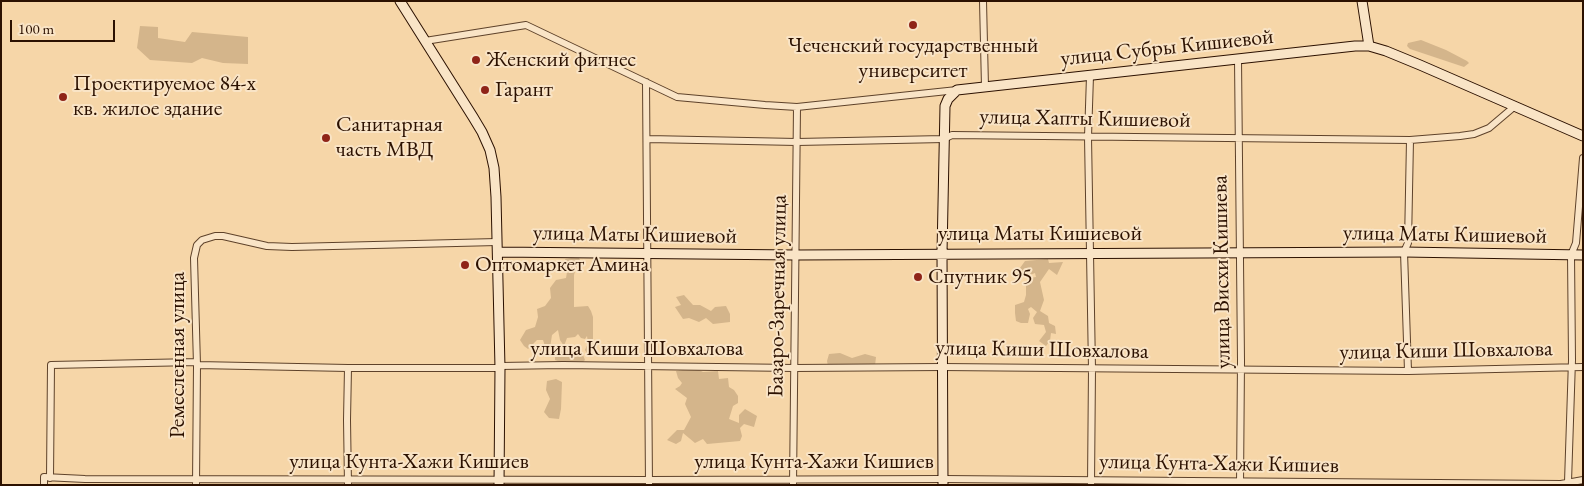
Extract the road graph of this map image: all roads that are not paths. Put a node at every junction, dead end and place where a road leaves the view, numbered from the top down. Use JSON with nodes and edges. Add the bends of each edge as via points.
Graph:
{"nodes":[{"id":1,"x":400,"y":1,"type":"edge"},
{"id":2,"x":983,"y":1,"type":"edge"},
{"id":3,"x":1362,"y":1,"type":"edge"},
{"id":4,"x":426,"y":41,"type":"junction"},
{"id":5,"x":1369,"y":46,"type":"junction"},
{"id":6,"x":1238,"y":59,"type":"junction"},
{"id":7,"x":1090,"y":76,"type":"junction"},
{"id":8,"x":646,"y":82,"type":"junction"},
{"id":9,"x":985,"y":87,"type":"junction"},
{"id":10,"x":956,"y":90,"type":"junction"},
{"id":11,"x":1515,"y":106,"type":"junction"},
{"id":12,"x":796,"y":107,"type":"junction"},
{"id":13,"x":1088,"y":136,"type":"junction"},
{"id":14,"x":1583,"y":136,"type":"edge"},
{"id":15,"x":1238,"y":137,"type":"junction"},
{"id":16,"x":648,"y":139,"type":"junction"},
{"id":17,"x":944,"y":139,"type":"junction"},
{"id":18,"x":1410,"y":140,"type":"junction"},
{"id":19,"x":797,"y":142,"type":"junction"},
{"id":20,"x":1583,"y":158,"type":"edge"},
{"id":21,"x":497,"y":242,"type":"junction"},
{"id":22,"x":498,"y":252,"type":"junction"},
{"id":23,"x":1404,"y":252,"type":"junction"},
{"id":24,"x":942,"y":253,"type":"junction"},
{"id":25,"x":1090,"y":253,"type":"junction"},
{"id":26,"x":1239,"y":253,"type":"junction"},
{"id":27,"x":647,"y":254,"type":"junction"},
{"id":28,"x":796,"y":255,"type":"junction"},
{"id":29,"x":1571,"y":255,"type":"junction"},
{"id":30,"x":1583,"y":255,"type":"edge"},
{"id":31,"x":197,"y":364,"type":"junction"},
{"id":32,"x":649,"y":366,"type":"junction"},
{"id":33,"x":500,"y":367,"type":"junction"},
{"id":34,"x":942,"y":367,"type":"junction"},
{"id":35,"x":1572,"y":367,"type":"junction"},
{"id":36,"x":1583,"y":367,"type":"edge"},
{"id":37,"x":348,"y":368,"type":"junction"},
{"id":38,"x":794,"y":368,"type":"junction"},
{"id":39,"x":1092,"y":369,"type":"junction"},
{"id":40,"x":1241,"y":370,"type":"junction"},
{"id":41,"x":1408,"y":371,"type":"junction"},
{"id":42,"x":47,"y":477,"type":"junction"},
{"id":43,"x":1583,"y":480,"type":"edge"},
{"id":44,"x":196,"y":482,"type":"edge"},
{"id":45,"x":348,"y":482,"type":"edge"},
{"id":46,"x":499,"y":482,"type":"edge"},
{"id":47,"x":649,"y":482,"type":"edge"},
{"id":48,"x":793,"y":482,"type":"edge"},
{"id":49,"x":943,"y":482,"type":"edge"},
{"id":50,"x":1568,"y":482,"type":"junction"},
{"id":51,"x":1091,"y":483,"type":"edge"},
{"id":52,"x":1240,"y":484,"type":"edge"},
{"id":53,"x":1561,"y":484,"type":"edge"},
{"id":54,"x":44,"y":485,"type":"edge"}],
"edges":[{"from":1,"to":4,"type":"street"},
{"from":2,"to":9,"type":"street"},
{"from":3,"to":5,"type":"street"},
{"from":4,"to":8,"type":"street","name":"улица Субры Кишиевой","via":[[526,25]]},
{"from":4,"to":21,"type":"street","via":[[473,116],[490,150],[496,188]]},
{"from":5,"to":6,"type":"street","name":"улица Субры Кишиевой"},
{"from":5,"to":11,"type":"street","name":"улица Субры Кишиевой"},
{"from":6,"to":7,"type":"street","name":"улица Субры Кишиевой"},
{"from":6,"to":15,"type":"street","name":"улица Висхи Кишиева"},
{"from":7,"to":9,"type":"street","name":"улица Субры Кишиевой"},
{"from":7,"to":13,"type":"street"},
{"from":8,"to":12,"type":"street","name":"улица Субры Кишиевой","via":[[678,97]]},
{"from":8,"to":16,"type":"street"},
{"from":9,"to":10,"type":"street","name":"улица Субры Кишиевой"},
{"from":10,"to":12,"type":"street","name":"улица Субры Кишиевой"},
{"from":10,"to":17,"type":"street","via":[[945,106]]},
{"from":11,"to":14,"type":"street","name":"улица Субры Кишиевой"},
{"from":11,"to":18,"type":"street","name":"улица Хапты Кишиевой","via":[[1489,128],[1474,134]]},
{"from":12,"to":19,"type":"street","name":"Базаро-Заречная улица"},
{"from":13,"to":15,"type":"street","name":"улица Хапты Кишиевой"},
{"from":13,"to":17,"type":"street","name":"улица Хапты Кишиевой","via":[[952,135]]},
{"from":13,"to":25,"type":"street"},
{"from":15,"to":18,"type":"street","name":"улица Хапты Кишиевой"},
{"from":15,"to":26,"type":"street","name":"улица Висхи Кишиева"},
{"from":16,"to":19,"type":"street","name":"улица Хапты Кишиевой"},
{"from":16,"to":27,"type":"street"},
{"from":17,"to":19,"type":"street","name":"улица Хапты Кишиевой"},
{"from":17,"to":24,"type":"street"},
{"from":18,"to":23,"type":"street","via":[[1408,243]]},
{"from":19,"to":28,"type":"street","name":"Базаро-Заречная улица"},
{"from":20,"to":29,"type":"street","via":[[1576,244]]},
{"from":21,"to":22,"type":"street"},
{"from":21,"to":31,"type":"street","name":"Ремесленная улица","via":[[292,247],[215,236],[202,240],[195,251]]},
{"from":22,"to":27,"type":"street","name":"улица Маты Кишиевой"},
{"from":22,"to":33,"type":"street"},
{"from":23,"to":26,"type":"street","name":"улица Маты Кишиевой"},
{"from":23,"to":29,"type":"street","name":"улица Маты Кишиевой"},
{"from":23,"to":41,"type":"street"},
{"from":24,"to":25,"type":"street","name":"улица Маты Кишиевой"},
{"from":24,"to":28,"type":"street","name":"улица Маты Кишиевой"},
{"from":24,"to":34,"type":"street"},
{"from":25,"to":26,"type":"street","name":"улица Маты Кишиевой"},
{"from":25,"to":39,"type":"street"},
{"from":26,"to":40,"type":"street","name":"улица Висхи Кишиева"},
{"from":27,"to":28,"type":"street","name":"улица Маты Кишиевой"},
{"from":27,"to":32,"type":"street"},
{"from":28,"to":38,"type":"street","name":"Базаро-Заречная улица"},
{"from":29,"to":30,"type":"street","name":"улица Маты Кишиевой"},
{"from":29,"to":35,"type":"street"},
{"from":31,"to":37,"type":"street","name":"улица Киши Шовхалова"},
{"from":31,"to":42,"type":"street","name":"улица Киши Шовхалова","via":[[51,365]]},
{"from":31,"to":44,"type":"street","name":"Ремесленная улица"},
{"from":32,"to":33,"type":"street","name":"улица Киши Шовхалова","via":[[563,364]]},
{"from":32,"to":38,"type":"street","name":"улица Киши Шовхалова"},
{"from":32,"to":47,"type":"street"},
{"from":33,"to":37,"type":"street","name":"улица Киши Шовхалова"},
{"from":33,"to":46,"type":"street"},
{"from":34,"to":38,"type":"street","name":"улица Киши Шовхалова"},
{"from":34,"to":39,"type":"street","name":"улица Киши Шовхалова"},
{"from":34,"to":49,"type":"street"},
{"from":35,"to":36,"type":"street","name":"улица Киши Шовхалова"},
{"from":35,"to":41,"type":"street","name":"улица Киши Шовхалова"},
{"from":35,"to":50,"type":"street"},
{"from":37,"to":45,"type":"street"},
{"from":38,"to":48,"type":"street","name":"Базаро-Заречная улица"},
{"from":39,"to":40,"type":"street","name":"улица Киши Шовхалова"},
{"from":39,"to":51,"type":"street"},
{"from":40,"to":41,"type":"street","name":"улица Киши Шовхалова"},
{"from":40,"to":52,"type":"street","name":"улица Висхи Кишиева"},
{"from":42,"to":44,"type":"street","name":"улица Кунта-Хажи Кишиев"},
{"from":42,"to":54,"type":"street"},
{"from":43,"to":50,"type":"street","name":"улица Кунта-Хажи Кишиев"},
{"from":44,"to":45,"type":"street","name":"улица Кунта-Хажи Кишиев"},
{"from":45,"to":46,"type":"street","name":"улица Кунта-Хажи Кишиев"},
{"from":46,"to":47,"type":"street","name":"улица Кунта-Хажи Кишиев"},
{"from":47,"to":48,"type":"street","name":"улица Кунта-Хажи Кишиев"},
{"from":48,"to":49,"type":"street","name":"улица Кунта-Хажи Кишиев"},
{"from":49,"to":51,"type":"street","name":"улица Кунта-Хажи Кишиев"},
{"from":50,"to":53,"type":"street","name":"улица Кунта-Хажи Кишиев"},
{"from":51,"to":52,"type":"street","name":"улица Кунта-Хажи Кишиев"},
{"from":52,"to":53,"type":"street","name":"улица Кунта-Хажи Кишиев"}]}
